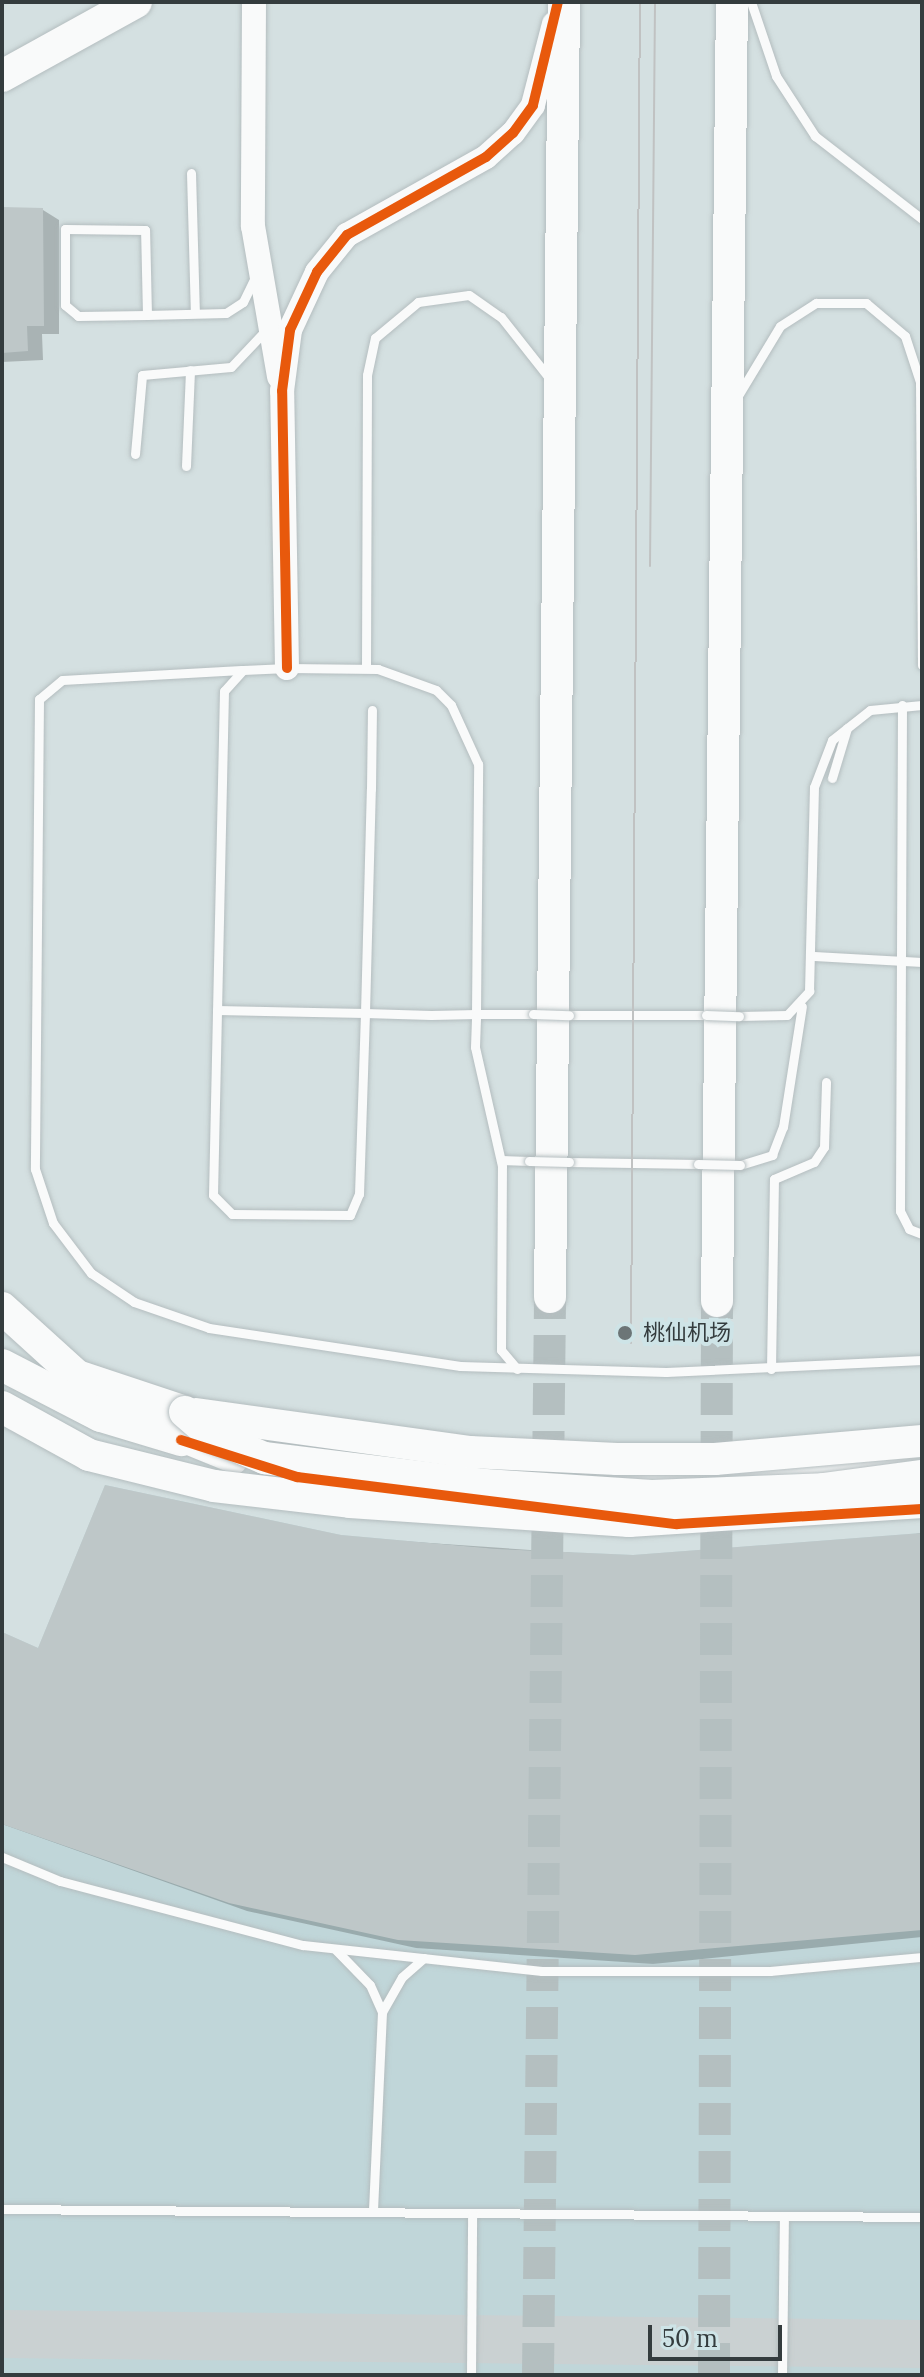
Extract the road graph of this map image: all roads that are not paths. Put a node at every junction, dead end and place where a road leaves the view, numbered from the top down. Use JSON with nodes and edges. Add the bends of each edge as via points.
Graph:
{"nodes":[{"id":1,"x":136,"y":2,"type":"edge"},
{"id":2,"x":254,"y":2,"type":"edge"},
{"id":3,"x":561,"y":2,"type":"edge"},
{"id":4,"x":732,"y":2,"type":"edge"},
{"id":5,"x":751,"y":2,"type":"edge"},
{"id":6,"x":2,"y":76,"type":"edge"},
{"id":7,"x":191,"y":173,"type":"dead end"},
{"id":8,"x":922,"y":219,"type":"edge"},
{"id":9,"x":256,"y":275,"type":"junction"},
{"id":10,"x":195,"y":313,"type":"junction"},
{"id":11,"x":147,"y":315,"type":"junction"},
{"id":12,"x":266,"y":330,"type":"junction"},
{"id":13,"x":190,"y":370,"type":"junction"},
{"id":14,"x":282,"y":391,"type":"junction"},
{"id":15,"x":559,"y":391,"type":"junction"},
{"id":16,"x":730,"y":411,"type":"junction"},
{"id":17,"x":135,"y":454,"type":"dead end"},
{"id":18,"x":186,"y":466,"type":"dead end"},
{"id":19,"x":922,"y":665,"type":"edge"},
{"id":20,"x":287,"y":668,"type":"junction"},
{"id":21,"x":366,"y":668,"type":"junction"},
{"id":22,"x":243,"y":670,"type":"junction"},
{"id":23,"x":902,"y":705,"type":"junction"},
{"id":24,"x":922,"y":705,"type":"edge"},
{"id":25,"x":372,"y":710,"type":"dead end"},
{"id":26,"x":850,"y":723,"type":"junction"},
{"id":27,"x":832,"y":778,"type":"dead end"},
{"id":28,"x":814,"y":956,"type":"junction"},
{"id":29,"x":903,"y":962,"type":"junction"},
{"id":30,"x":922,"y":962,"type":"edge"},
{"id":31,"x":802,"y":1006,"type":"junction"},
{"id":32,"x":217,"y":1010,"type":"junction"},
{"id":33,"x":365,"y":1013,"type":"junction"},
{"id":34,"x":476,"y":1014,"type":"junction"},
{"id":35,"x":826,"y":1082,"type":"dead end"},
{"id":36,"x":501,"y":1160,"type":"junction"},
{"id":37,"x":922,"y":1234,"type":"edge"},
{"id":38,"x":550,"y":1297,"type":"tunnel mouth"},
{"id":39,"x":717,"y":1301,"type":"tunnel mouth"},
{"id":40,"x":2,"y":1308,"type":"edge"},
{"id":41,"x":2,"y":1353,"type":"edge"},
{"id":42,"x":922,"y":1360,"type":"edge"},
{"id":43,"x":2,"y":1365,"type":"edge"},
{"id":44,"x":771,"y":1369,"type":"junction"},
{"id":45,"x":524,"y":1372,"type":"junction"},
{"id":46,"x":44,"y":1389,"type":"junction"},
{"id":47,"x":2,"y":1407,"type":"edge"},
{"id":48,"x":183,"y":1426,"type":"junction"},
{"id":49,"x":922,"y":1441,"type":"edge"},
{"id":50,"x":922,"y":1461,"type":"edge"},
{"id":51,"x":922,"y":1476,"type":"edge"},
{"id":52,"x":922,"y":1502,"type":"edge"},
{"id":53,"x":922,"y":1509,"type":"edge"},
{"id":54,"x":2,"y":1857,"type":"edge"},
{"id":55,"x":335,"y":1949,"type":"junction"},
{"id":56,"x":922,"y":1957,"type":"edge"},
{"id":57,"x":424,"y":1958,"type":"junction"},
{"id":58,"x":382,"y":2012,"type":"junction"},
{"id":59,"x":2,"y":2209,"type":"edge"},
{"id":60,"x":373,"y":2212,"type":"junction"},
{"id":61,"x":472,"y":2214,"type":"junction"},
{"id":62,"x":784,"y":2216,"type":"junction"},
{"id":63,"x":922,"y":2217,"type":"edge"},
{"id":64,"x":471,"y":2375,"type":"edge"},
{"id":65,"x":782,"y":2375,"type":"edge"}],
"edges":[{"from":1,"to":6,"type":"highway"},
{"from":2,"to":9,"type":"street"},
{"from":3,"to":14,"type":"street","via":[[533,105],[513,133],[486,157],[383,209],[347,235],[317,272],[290,330]]},
{"from":3,"to":15,"type":"highway"},
{"from":4,"to":16,"type":"highway"},
{"from":5,"to":8,"type":"lane","via":[[776,76],[815,136]]},
{"from":7,"to":10,"type":"lane"},
{"from":9,"to":10,"type":"lane","via":[[236,309]]},
{"from":9,"to":12,"type":"street"},
{"from":10,"to":11,"type":"lane"},
{"from":11,"to":11,"type":"lane","via":[[68,310],[65,229],[142,227]]},
{"from":12,"to":13,"type":"lane","via":[[239,364]]},
{"from":12,"to":14,"type":"street"},
{"from":13,"to":17,"type":"lane","via":[[142,375]]},
{"from":13,"to":18,"type":"lane"},
{"from":14,"to":20,"type":"street"},
{"from":15,"to":21,"type":"lane","via":[[501,317],[469,295],[418,302],[375,338],[367,375]]},
{"from":15,"to":38,"type":"highway"},
{"from":16,"to":19,"type":"lane","via":[[770,338],[804,308],[855,300],[896,323],[914,352],[920,382]]},
{"from":16,"to":39,"type":"highway"},
{"from":20,"to":21,"type":"lane"},
{"from":20,"to":22,"type":"lane"},
{"from":21,"to":34,"type":"lane","via":[[436,690],[469,737],[478,764]]},
{"from":22,"to":32,"type":"lane","via":[[224,691]]},
{"from":22,"to":45,"type":"lane","via":[[62,680],[39,699],[35,1169],[44,1205],[91,1273],[175,1319],[280,1342]]},
{"from":23,"to":24,"type":"lane"},
{"from":23,"to":26,"type":"lane"},
{"from":23,"to":29,"type":"lane"},
{"from":25,"to":33,"type":"lane"},
{"from":26,"to":27,"type":"lane"},
{"from":26,"to":28,"type":"lane","via":[[832,740],[814,787]]},
{"from":28,"to":29,"type":"lane"},
{"from":28,"to":31,"type":"lane"},
{"from":29,"to":30,"type":"lane"},
{"from":29,"to":37,"type":"lane","via":[[900,1211],[909,1229]]},
{"from":31,"to":34,"type":"lane","bridge":true,"via":[[787,1015]]},
{"from":31,"to":36,"type":"lane","bridge":true,"via":[[783,1127],[772,1155],[740,1165]]},
{"from":32,"to":33,"type":"lane"},
{"from":32,"to":33,"type":"lane","via":[[217,1204],[232,1214],[338,1218],[350,1215],[359,1194]]},
{"from":33,"to":34,"type":"lane"},
{"from":34,"to":36,"type":"lane","via":[[475,1047]]},
{"from":35,"to":44,"type":"lane","via":[[824,1147],[814,1162],[774,1179]]},
{"from":36,"to":45,"type":"lane","via":[[501,1350]]},
{"from":40,"to":48,"type":"highway","via":[[77,1376]]},
{"from":41,"to":46,"type":"highway"},
{"from":42,"to":44,"type":"lane"},
{"from":43,"to":46,"type":"highway"},
{"from":44,"to":45,"type":"lane"},
{"from":46,"to":48,"type":"highway","via":[[126,1425]]},
{"from":47,"to":52,"type":"highway","bridge":true,"via":[[89,1455],[214,1486],[350,1502],[629,1521]]},
{"from":48,"to":49,"type":"highway","bridge":true,"via":[[617,1459],[715,1459]]},
{"from":48,"to":50,"type":"street","via":[[663,1478]]},
{"from":48,"to":51,"type":"highway","bridge":true,"via":[[264,1458],[485,1485],[652,1496]]},
{"from":48,"to":53,"type":"street","via":[[297,1477],[677,1524]]},
{"from":54,"to":55,"type":"lane","via":[[60,1881]]},
{"from":55,"to":57,"type":"lane"},
{"from":55,"to":58,"type":"lane","via":[[370,1985]]},
{"from":56,"to":57,"type":"lane","via":[[770,1971],[542,1971]]},
{"from":57,"to":58,"type":"lane","via":[[402,1977]]},
{"from":58,"to":60,"type":"lane"},
{"from":59,"to":60,"type":"lane"},
{"from":60,"to":61,"type":"lane"},
{"from":61,"to":62,"type":"lane"},
{"from":61,"to":64,"type":"lane"},
{"from":62,"to":63,"type":"lane"},
{"from":62,"to":65,"type":"lane"}]}
